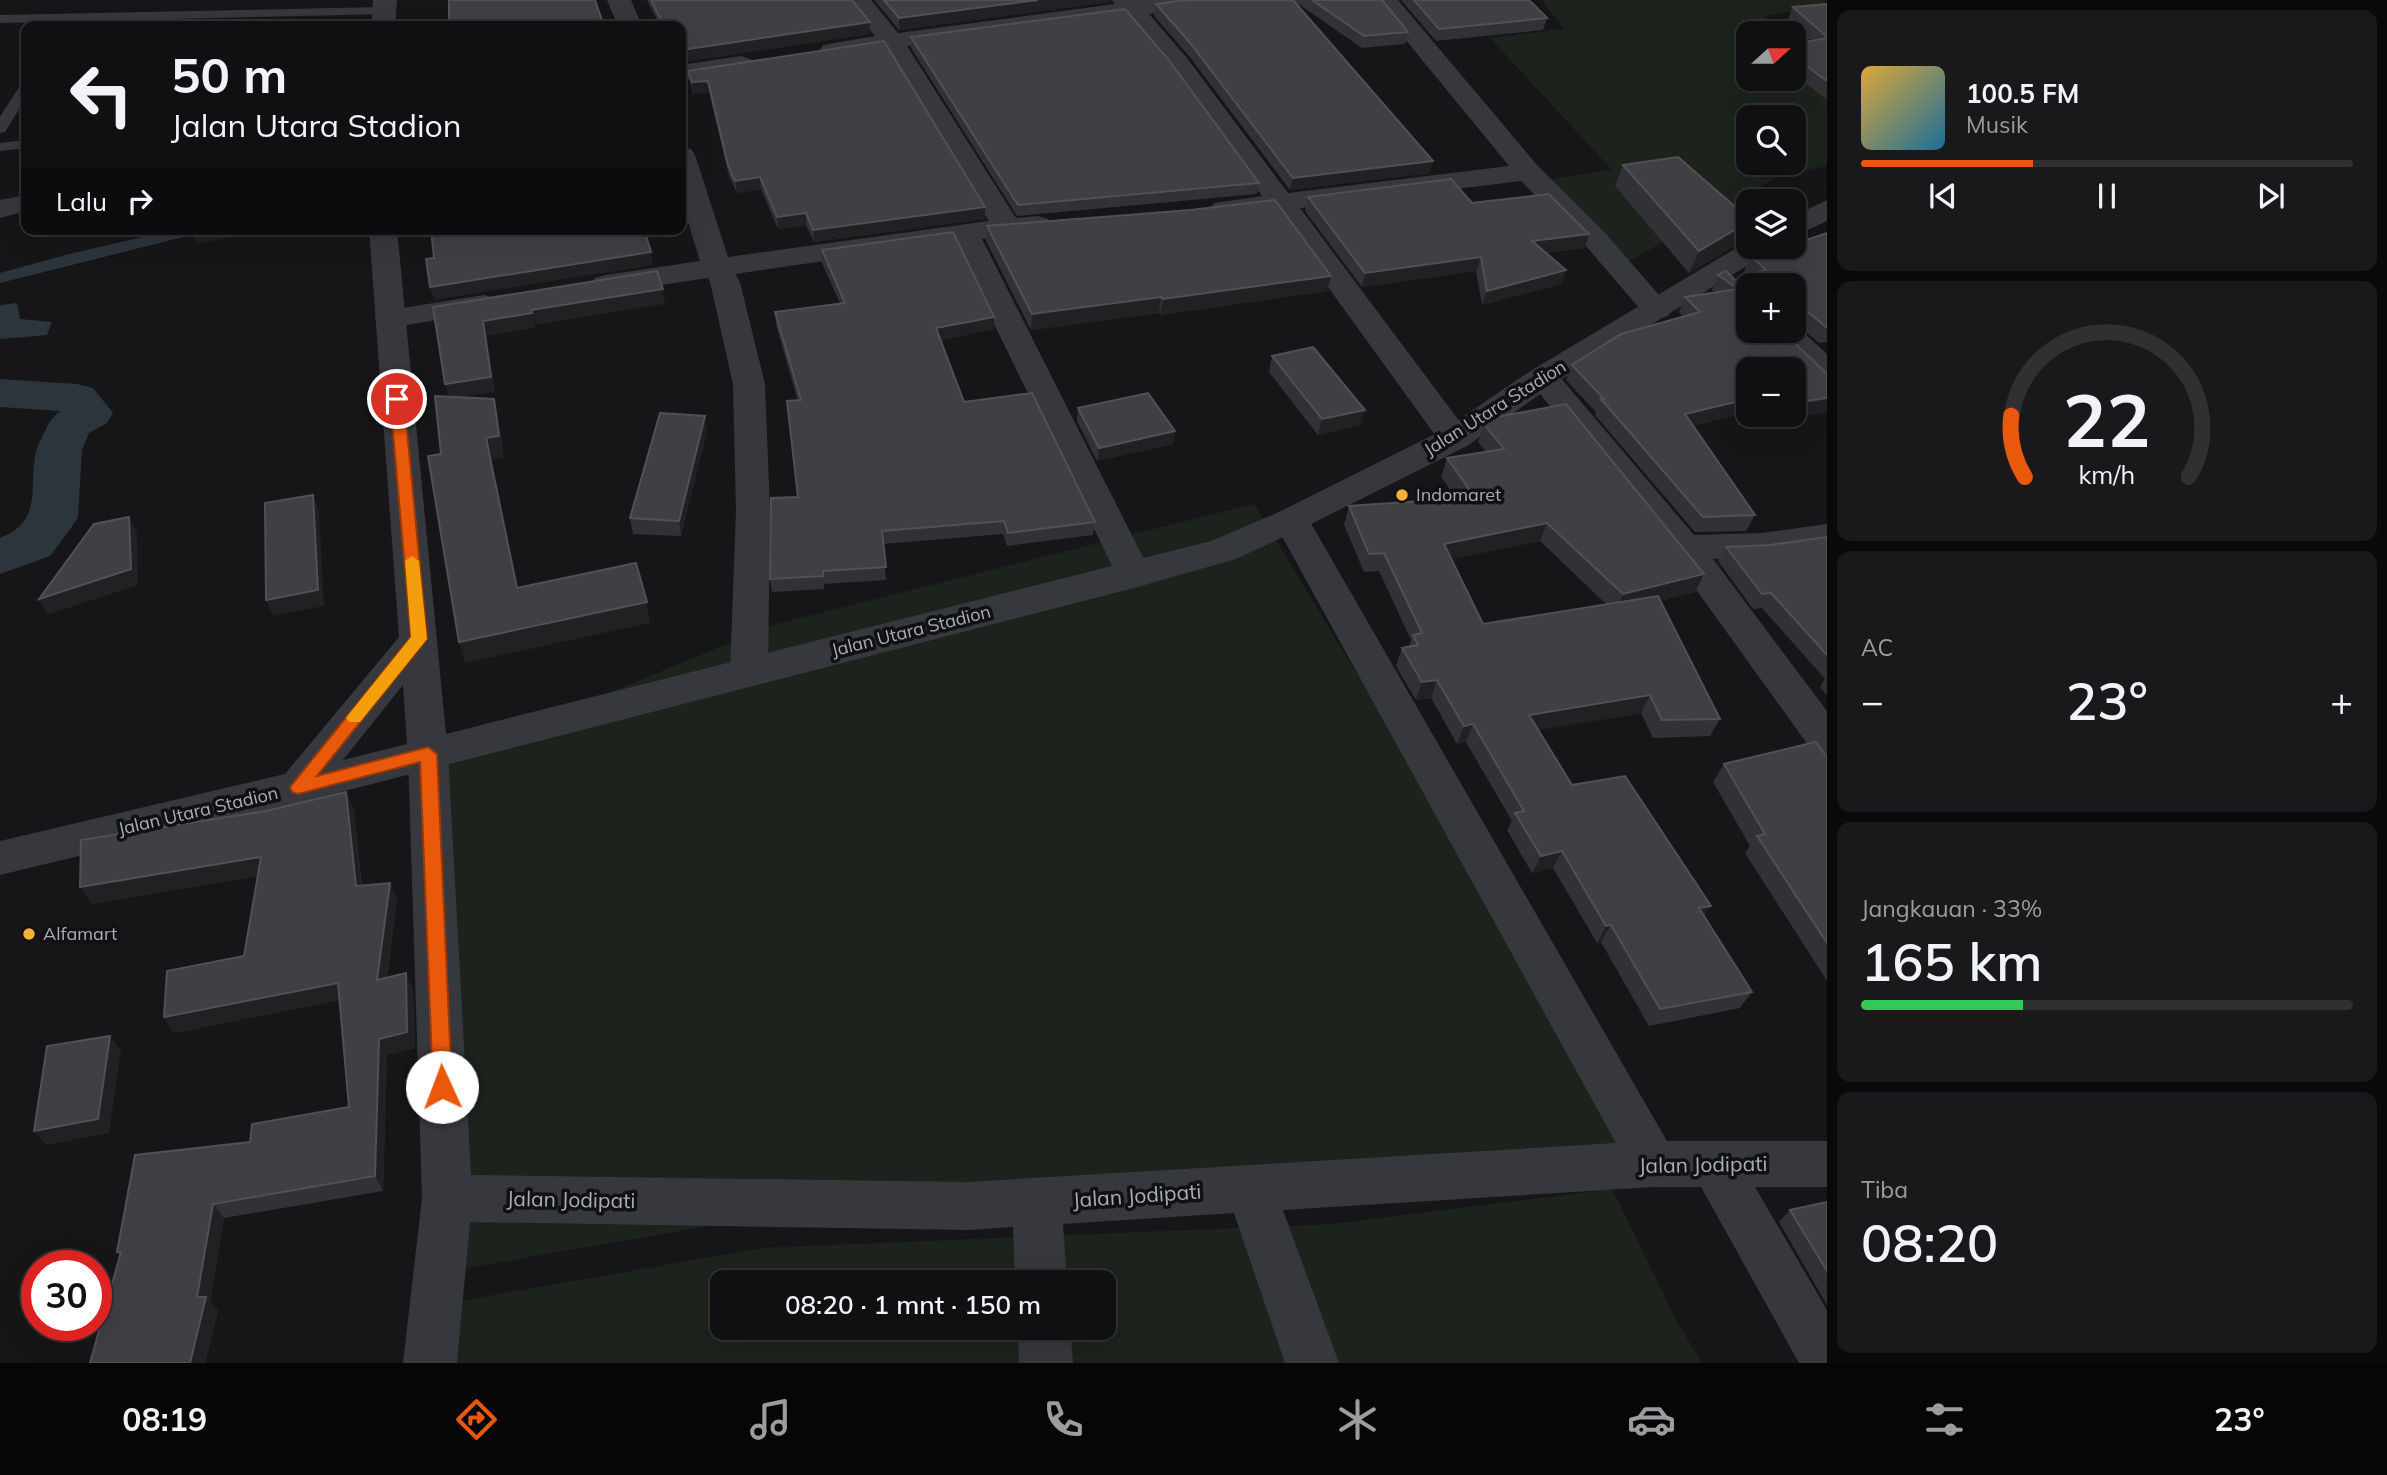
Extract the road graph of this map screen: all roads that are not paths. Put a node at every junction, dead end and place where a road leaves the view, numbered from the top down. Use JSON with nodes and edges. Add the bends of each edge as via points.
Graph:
{"nodes":[{"id":1,"x":619,"y":0,"type":"edge"},
{"id":2,"x":859,"y":0,"type":"edge"},
{"id":3,"x":1206,"y":0,"type":"edge"},
{"id":4,"x":1385,"y":0,"type":"edge"},
{"id":5,"x":1128,"y":5,"type":"edge"},
{"id":6,"x":383,"y":12,"type":"edge"},
{"id":7,"x":0,"y":19,"type":"edge"},
{"id":8,"x":229,"y":20,"type":"edge"},
{"id":9,"x":306,"y":20,"type":"edge"},
{"id":10,"x":45,"y":21,"type":"edge"},
{"id":11,"x":155,"y":21,"type":"edge"},
{"id":12,"x":628,"y":21,"type":"edge"},
{"id":13,"x":892,"y":41,"type":"junction"},
{"id":14,"x":813,"y":53,"type":"edge"},
{"id":15,"x":760,"y":61,"type":"edge"},
{"id":16,"x":686,"y":72,"type":"edge"},
{"id":17,"x":21,"y":95,"type":"edge"},
{"id":18,"x":0,"y":130,"type":"edge"},
{"id":19,"x":21,"y":145,"type":"edge"},
{"id":20,"x":0,"y":147,"type":"edge"},
{"id":21,"x":686,"y":171,"type":"edge"},
{"id":22,"x":1528,"y":172,"type":"junction"},
{"id":23,"x":21,"y":183,"type":"edge"},
{"id":24,"x":0,"y":188,"type":"edge"},
{"id":25,"x":1280,"y":201,"type":"junction"},
{"id":26,"x":21,"y":204,"type":"edge"},
{"id":27,"x":0,"y":209,"type":"edge"},
{"id":28,"x":1827,"y":209,"type":"edge"},
{"id":29,"x":1201,"y":212,"type":"edge"},
{"id":30,"x":1806,"y":220,"type":"edge"},
{"id":31,"x":1063,"y":223,"type":"edge"},
{"id":32,"x":1007,"y":227,"type":"junction"},
{"id":33,"x":964,"y":232,"type":"junction"},
{"id":34,"x":383,"y":235,"type":"edge"},
{"id":35,"x":1747,"y":259,"type":"edge"},
{"id":36,"x":716,"y":266,"type":"junction"},
{"id":37,"x":580,"y":288,"type":"edge"},
{"id":38,"x":512,"y":299,"type":"edge"},
{"id":39,"x":1657,"y":310,"type":"junction"},
{"id":40,"x":390,"y":319,"type":"junction"},
{"id":41,"x":1798,"y":343,"type":"edge"},
{"id":42,"x":1827,"y":371,"type":"edge"},
{"id":43,"x":1543,"y":377,"type":"junction"},
{"id":44,"x":1455,"y":438,"type":"junction"},
{"id":45,"x":1291,"y":520,"type":"junction"},
{"id":46,"x":1827,"y":536,"type":"edge"},
{"id":47,"x":1685,"y":547,"type":"junction"},
{"id":48,"x":1135,"y":575,"type":"junction"},
{"id":49,"x":419,"y":639,"type":"junction"},
{"id":50,"x":749,"y":672,"type":"junction"},
{"id":51,"x":1827,"y":741,"type":"edge"},
{"id":52,"x":428,"y":754,"type":"junction"},
{"id":53,"x":298,"y":787,"type":"junction"},
{"id":54,"x":0,"y":858,"type":"edge"},
{"id":55,"x":1654,"y":1164,"type":"junction"},
{"id":56,"x":1715,"y":1164,"type":"junction"},
{"id":57,"x":1827,"y":1164,"type":"edge"},
{"id":58,"x":1250,"y":1188,"type":"junction"},
{"id":59,"x":447,"y":1198,"type":"junction"},
{"id":60,"x":1037,"y":1202,"type":"junction"},
{"id":61,"x":1040,"y":1270,"type":"edge"},
{"id":62,"x":1045,"y":1340,"type":"edge"},
{"id":63,"x":1827,"y":1361,"type":"edge"},
{"id":64,"x":430,"y":1363,"type":"edge"},
{"id":65,"x":1046,"y":1363,"type":"edge"},
{"id":66,"x":1312,"y":1363,"type":"edge"}],
"edges":[{"from":1,"to":12,"type":"street"},
{"from":2,"to":13,"type":"street"},
{"from":3,"to":5,"type":"street"},
{"from":4,"to":22,"type":"street"},
{"from":5,"to":13,"type":"street"},
{"from":5,"to":25,"type":"street","via":[[1178,63]]},
{"from":6,"to":9,"type":"lane"},
{"from":7,"to":10,"type":"lane"},
{"from":8,"to":9,"type":"lane"},
{"from":8,"to":11,"type":"lane"},
{"from":13,"to":14,"type":"street"},
{"from":13,"to":32,"type":"street"},
{"from":15,"to":16,"type":"street"},
{"from":17,"to":18,"type":"lane"},
{"from":19,"to":20,"type":"lane"},
{"from":21,"to":36,"type":"street"},
{"from":22,"to":25,"type":"street"},
{"from":22,"to":39,"type":"street"},
{"from":23,"to":24,"type":"street"},
{"from":25,"to":29,"type":"street"},
{"from":25,"to":44,"type":"street"},
{"from":26,"to":27,"type":"street"},
{"from":28,"to":30,"type":"street"},
{"from":31,"to":32,"type":"street"},
{"from":32,"to":33,"type":"street"},
{"from":33,"to":36,"type":"street"},
{"from":33,"to":48,"type":"street"},
{"from":34,"to":40,"type":"street"},
{"from":35,"to":39,"type":"street","name":"Jalan Utara Stadion","via":[[1730,277]]},
{"from":36,"to":37,"type":"street"},
{"from":36,"to":50,"type":"street","via":[[725,282],[749,384],[753,511]]},
{"from":38,"to":40,"type":"street"},
{"from":39,"to":43,"type":"street","name":"Jalan Utara Stadion"},
{"from":40,"to":49,"type":"street"},
{"from":41,"to":42,"type":"street"},
{"from":43,"to":44,"type":"street","name":"Jalan Utara Stadion"},
{"from":43,"to":47,"type":"street"},
{"from":44,"to":45,"type":"street","name":"Jalan Utara Stadion"},
{"from":45,"to":48,"type":"street","name":"Jalan Utara Stadion","via":[[1223,550]]},
{"from":45,"to":55,"type":"street"},
{"from":46,"to":47,"type":"street","via":[[1762,545]]},
{"from":47,"to":51,"type":"street"},
{"from":48,"to":50,"type":"street","name":"Jalan Utara Stadion"},
{"from":49,"to":52,"type":"street"},
{"from":49,"to":53,"type":"street"},
{"from":50,"to":52,"type":"street","name":"Jalan Utara Stadion"},
{"from":52,"to":53,"type":"street","name":"Jalan Utara Stadion"},
{"from":52,"to":59,"type":"street"},
{"from":53,"to":54,"type":"street","name":"Jalan Utara Stadion"},
{"from":55,"to":56,"type":"street","name":"Jalan Jodipati"},
{"from":55,"to":58,"type":"street","name":"Jalan Jodipati"},
{"from":56,"to":57,"type":"street","name":"Jalan Jodipati"},
{"from":56,"to":63,"type":"street"},
{"from":58,"to":60,"type":"street","name":"Jalan Jodipati"},
{"from":58,"to":66,"type":"street"},
{"from":59,"to":60,"type":"street","name":"Jalan Jodipati","via":[[968,1206]]},
{"from":59,"to":64,"type":"street"},
{"from":60,"to":61,"type":"street"},
{"from":62,"to":65,"type":"street"}]}
